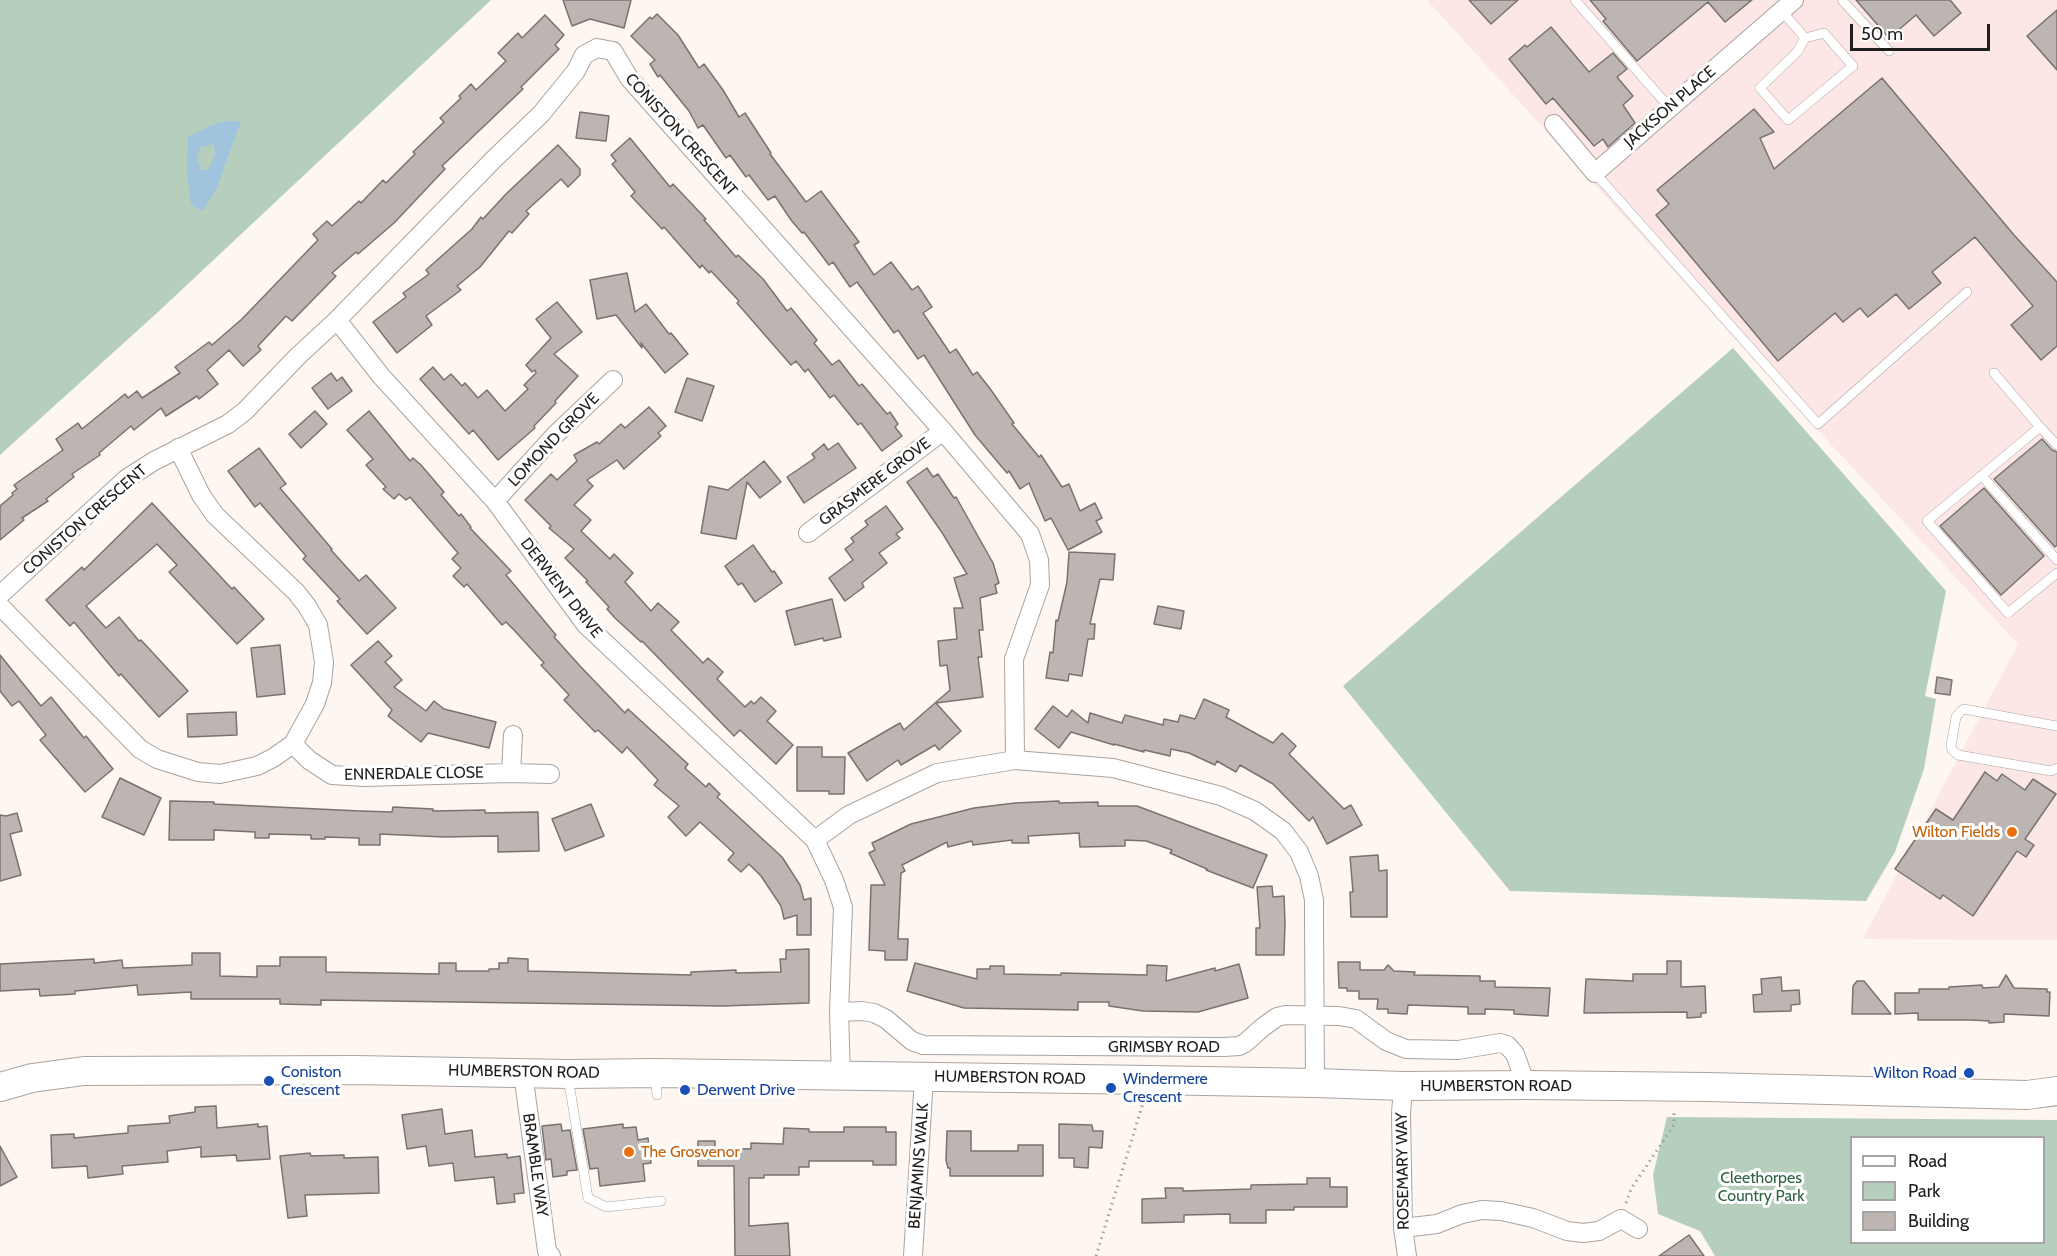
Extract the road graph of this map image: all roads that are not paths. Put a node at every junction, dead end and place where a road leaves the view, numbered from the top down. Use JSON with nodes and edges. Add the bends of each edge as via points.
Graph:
{"nodes":[{"id":1,"x":1575,"y":0,"type":"edge"},
{"id":2,"x":1842,"y":0,"type":"edge"},
{"id":3,"x":1787,"y":5,"type":"edge"},
{"id":4,"x":1805,"y":38,"type":"junction"},
{"id":5,"x":1889,"y":51,"type":"dead end"},
{"id":6,"x":1669,"y":107,"type":"junction"},
{"id":7,"x":1554,"y":124,"type":"dead end"},
{"id":8,"x":1595,"y":173,"type":"junction"},
{"id":9,"x":1967,"y":292,"type":"dead end"},
{"id":10,"x":338,"y":320,"type":"junction"},
{"id":11,"x":1994,"y":373,"type":"dead end"},
{"id":12,"x":613,"y":380,"type":"dead end"},
{"id":13,"x":2040,"y":427,"type":"junction"},
{"id":14,"x":943,"y":431,"type":"junction"},
{"id":15,"x":2057,"y":446,"type":"edge"},
{"id":16,"x":178,"y":448,"type":"junction"},
{"id":17,"x":1982,"y":476,"type":"junction"},
{"id":18,"x":495,"y":501,"type":"junction"},
{"id":19,"x":808,"y":532,"type":"dead end"},
{"id":20,"x":2057,"y":560,"type":"edge"},
{"id":21,"x":2057,"y":573,"type":"edge"},
{"id":22,"x":0,"y":595,"type":"edge"},
{"id":23,"x":0,"y":606,"type":"edge"},
{"id":24,"x":2057,"y":726,"type":"edge"},
{"id":25,"x":513,"y":735,"type":"dead end"},
{"id":26,"x":293,"y":744,"type":"junction"},
{"id":27,"x":1015,"y":760,"type":"junction"},
{"id":28,"x":2057,"y":768,"type":"edge"},
{"id":29,"x":511,"y":773,"type":"junction"},
{"id":30,"x":550,"y":774,"type":"dead end"},
{"id":31,"x":815,"y":840,"type":"junction"},
{"id":32,"x":839,"y":1012,"type":"junction"},
{"id":33,"x":1314,"y":1015,"type":"junction"},
{"id":34,"x":523,"y":1072,"type":"junction"},
{"id":35,"x":568,"y":1074,"type":"junction"},
{"id":36,"x":841,"y":1077,"type":"junction"},
{"id":37,"x":924,"y":1077,"type":"junction"},
{"id":38,"x":1315,"y":1083,"type":"junction"},
{"id":39,"x":1526,"y":1085,"type":"junction"},
{"id":40,"x":1403,"y":1086,"type":"junction"},
{"id":41,"x":0,"y":1087,"type":"edge"},
{"id":42,"x":2057,"y":1090,"type":"edge"},
{"id":43,"x":661,"y":1201,"type":"dead end"},
{"id":44,"x":1402,"y":1228,"type":"junction"},
{"id":45,"x":1638,"y":1229,"type":"dead end"},
{"id":46,"x":551,"y":1256,"type":"edge"},
{"id":47,"x":913,"y":1256,"type":"edge"},
{"id":48,"x":1407,"y":1256,"type":"edge"}],
"edges":[{"from":1,"to":6,"type":"lane"},
{"from":2,"to":5,"type":"lane"},
{"from":3,"to":4,"type":"lane"},
{"from":3,"to":6,"type":"street","name":"JACKSON PLACE"},
{"from":4,"to":4,"type":"lane","via":[[1824,33],[1853,66],[1788,120],[1760,88],[1798,51]]},
{"from":6,"to":8,"type":"street","name":"JACKSON PLACE"},
{"from":7,"to":8,"type":"street"},
{"from":8,"to":9,"type":"lane","via":[[1818,424]]},
{"from":10,"to":14,"type":"street","name":"CONISTON CRESCENT","via":[[541,114],[584,55],[597,48],[613,51],[629,78]]},
{"from":10,"to":16,"type":"street","name":"CONISTON CRESCENT","via":[[245,411],[228,424]]},
{"from":10,"to":18,"type":"street","name":"DERWENT DRIVE","via":[[381,376]]},
{"from":11,"to":13,"type":"lane"},
{"from":12,"to":18,"type":"street","name":"LOMOND GROVE","via":[[556,434]]},
{"from":13,"to":15,"type":"lane"},
{"from":13,"to":17,"type":"lane"},
{"from":14,"to":19,"type":"street","name":"GRASMERE GROVE"},
{"from":14,"to":27,"type":"street","name":"CONISTON CRESCENT","via":[[1030,534],[1039,560],[1040,585],[1014,659]]},
{"from":16,"to":22,"type":"street","name":"CONISTON CRESCENT","via":[[126,479]]},
{"from":16,"to":26,"type":"street","via":[[215,515],[296,592],[318,625],[324,662],[322,683]]},
{"from":17,"to":20,"type":"lane"},
{"from":17,"to":21,"type":"lane","via":[[1927,521],[2008,613]]},
{"from":18,"to":31,"type":"street","name":"DERWENT DRIVE","via":[[586,625]]},
{"from":23,"to":26,"type":"street","via":[[140,749],[157,759],[198,772],[220,774],[257,766]]},
{"from":24,"to":28,"type":"lane","via":[[1964,709],[1956,717],[1951,746],[1958,755],[2051,771]]},
{"from":25,"to":29,"type":"street"},
{"from":26,"to":29,"type":"street","name":"ENNERDALE CLOSE","via":[[332,775]]},
{"from":27,"to":31,"type":"street","via":[[937,773],[849,815]]},
{"from":27,"to":33,"type":"street","via":[[1113,768],[1221,796],[1256,811],[1282,831],[1299,852],[1314,900]]},
{"from":29,"to":30,"type":"street","name":"ENNERDALE CLOSE"},
{"from":31,"to":32,"type":"street","name":"DERWENT DRIVE","via":[[843,907]]},
{"from":32,"to":33,"type":"street","name":"GRIMSBY ROAD","via":[[874,1013],[923,1045],[1224,1047],[1245,1043],[1277,1017]]},
{"from":32,"to":36,"type":"street","name":"DERWENT DRIVE"},
{"from":33,"to":38,"type":"street"},
{"from":33,"to":39,"type":"street","name":"GRIMSBY ROAD","via":[[1356,1019],[1386,1041],[1406,1049],[1458,1050],[1500,1043],[1515,1054]]},
{"from":34,"to":35,"type":"main road","name":"HUMBERSTON ROAD"},
{"from":34,"to":41,"type":"main road","name":"HUMBERSTON ROAD","via":[[84,1071]]},
{"from":34,"to":46,"type":"street","name":"BRAMBLE WAY","via":[[547,1251]]},
{"from":35,"to":36,"type":"main road","name":"HUMBERSTON ROAD","via":[[656,1084]]},
{"from":35,"to":43,"type":"lane","via":[[588,1198],[606,1207]]},
{"from":36,"to":37,"type":"main road","name":"HUMBERSTON ROAD"},
{"from":37,"to":38,"type":"main road","name":"HUMBERSTON ROAD"},
{"from":37,"to":47,"type":"street","name":"BENJAMINS WALK"},
{"from":38,"to":40,"type":"main road","name":"HUMBERSTON ROAD"},
{"from":39,"to":40,"type":"main road","name":"HUMBERSTON ROAD"},
{"from":39,"to":42,"type":"main road","name":"HUMBERSTON ROAD","via":[[2027,1095]]},
{"from":40,"to":44,"type":"street","name":"ROSEMARY WAY"},
{"from":44,"to":45,"type":"street","via":[[1437,1224],[1482,1210],[1533,1218],[1583,1233],[1599,1231],[1621,1219]]},
{"from":44,"to":48,"type":"street","name":"ROSEMARY WAY"}]}
